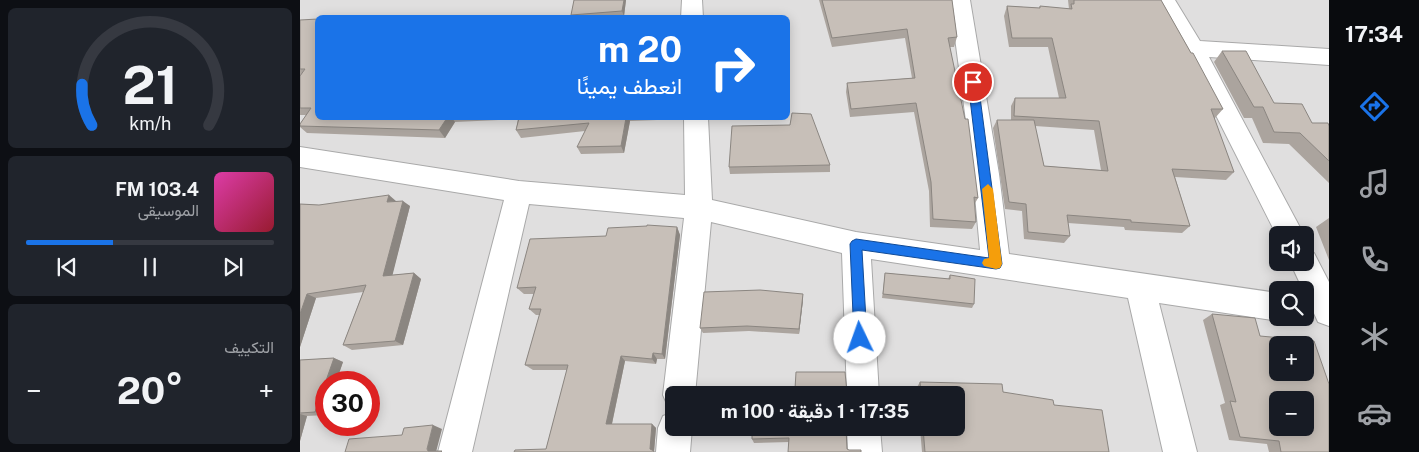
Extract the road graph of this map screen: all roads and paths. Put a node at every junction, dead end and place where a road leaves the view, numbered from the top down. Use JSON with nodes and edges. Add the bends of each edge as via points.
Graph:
{"nodes":[{"id":1,"x":692,"y":0,"type":"edge"},
{"id":2,"x":960,"y":0,"type":"edge"},
{"id":3,"x":1165,"y":0,"type":"edge"},
{"id":4,"x":692,"y":15,"type":"edge"},
{"id":5,"x":1193,"y":48,"type":"junction"},
{"id":6,"x":1329,"y":57,"type":"edge"},
{"id":7,"x":696,"y":120,"type":"edge"},
{"id":8,"x":300,"y":157,"type":"edge"},
{"id":9,"x":519,"y":192,"type":"junction"},
{"id":10,"x":699,"y":208,"type":"junction"},
{"id":11,"x":1285,"y":226,"type":"edge"},
{"id":12,"x":856,"y":244,"type":"junction"},
{"id":13,"x":996,"y":264,"type":"junction"},
{"id":14,"x":1308,"y":271,"type":"edge"},
{"id":15,"x":1140,"y":286,"type":"junction"},
{"id":16,"x":1269,"y":306,"type":"edge"},
{"id":17,"x":1314,"y":313,"type":"edge"},
{"id":18,"x":1329,"y":314,"type":"edge"},
{"id":19,"x":680,"y":386,"type":"edge"},
{"id":20,"x":863,"y":386,"type":"edge"},
{"id":21,"x":675,"y":436,"type":"edge"},
{"id":22,"x":865,"y":436,"type":"edge"},
{"id":23,"x":455,"y":452,"type":"edge"},
{"id":24,"x":673,"y":452,"type":"edge"},
{"id":25,"x":866,"y":452,"type":"edge"},
{"id":26,"x":1180,"y":452,"type":"edge"}],
"edges":[{"from":1,"to":4,"type":"street"},
{"from":2,"to":13,"type":"street"},
{"from":3,"to":5,"type":"street"},
{"from":5,"to":6,"type":"street"},
{"from":5,"to":11,"type":"street"},
{"from":7,"to":10,"type":"street"},
{"from":8,"to":9,"type":"street"},
{"from":9,"to":10,"type":"street"},
{"from":9,"to":23,"type":"street"},
{"from":10,"to":12,"type":"street"},
{"from":10,"to":19,"type":"street"},
{"from":12,"to":13,"type":"street"},
{"from":12,"to":20,"type":"street"},
{"from":13,"to":15,"type":"street"},
{"from":14,"to":18,"type":"street"},
{"from":15,"to":16,"type":"street"},
{"from":15,"to":26,"type":"street"},
{"from":17,"to":18,"type":"street"},
{"from":21,"to":24,"type":"street"},
{"from":22,"to":25,"type":"street"}]}
